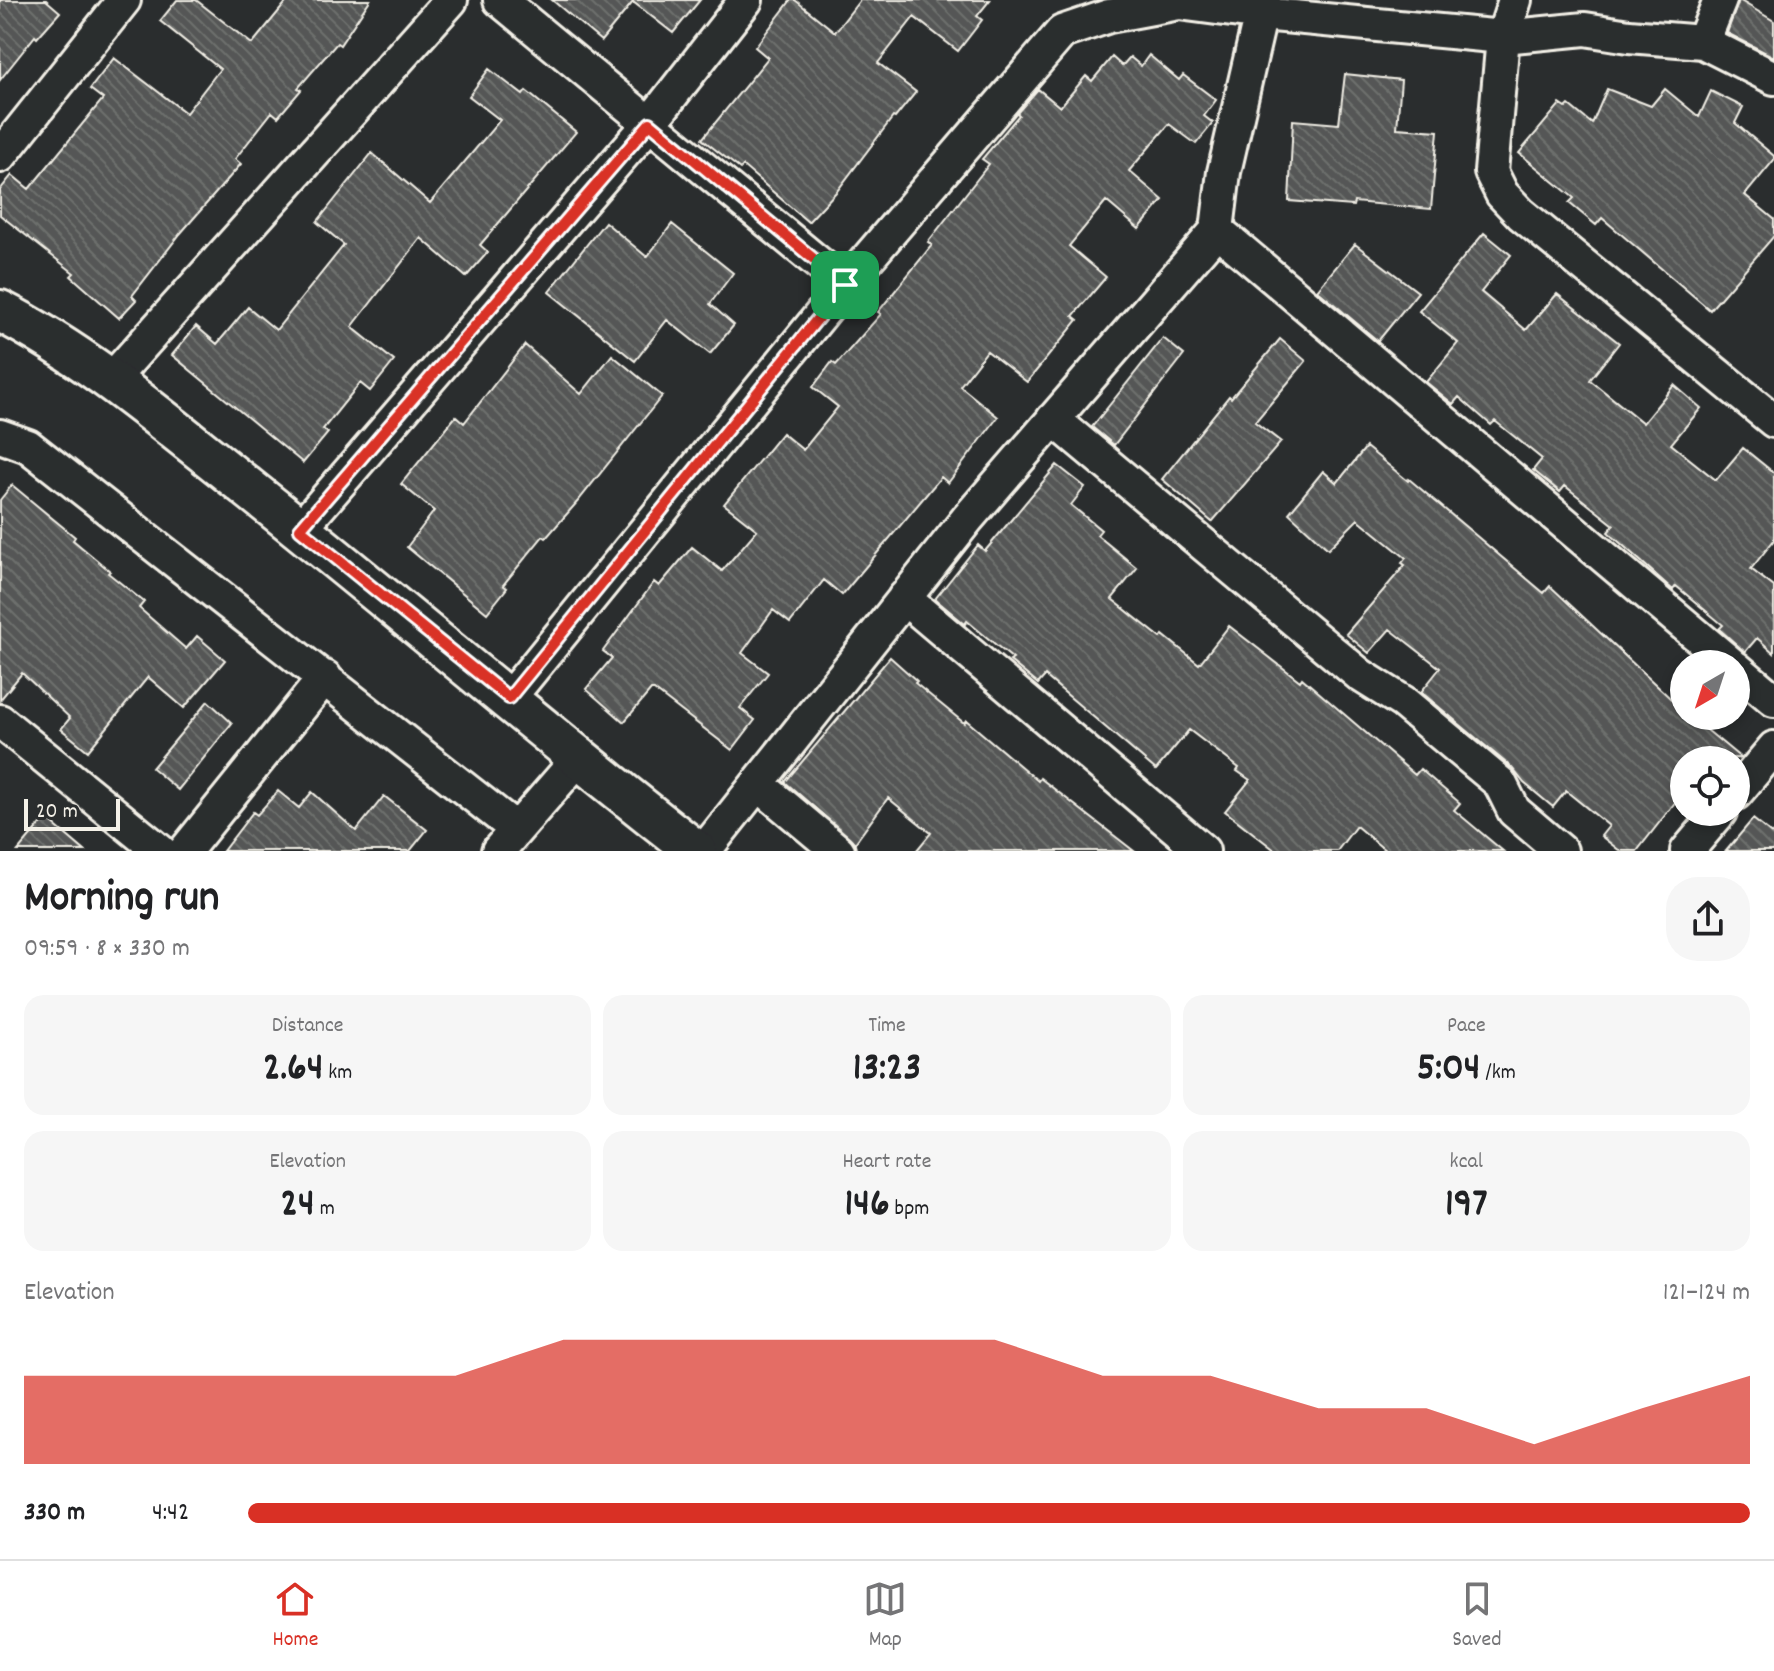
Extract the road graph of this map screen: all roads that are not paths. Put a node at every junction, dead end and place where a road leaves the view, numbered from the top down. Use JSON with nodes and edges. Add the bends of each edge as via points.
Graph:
{"nodes":[{"id":1,"x":124,"y":0,"type":"edge"},
{"id":2,"x":451,"y":0,"type":"edge"},
{"id":3,"x":500,"y":0,"type":"edge"},
{"id":4,"x":746,"y":0,"type":"edge"},
{"id":5,"x":1515,"y":0,"type":"edge"},
{"id":6,"x":1720,"y":0,"type":"edge"},
{"id":7,"x":1263,"y":7,"type":"edge"},
{"id":8,"x":1503,"y":37,"type":"junction"},
{"id":9,"x":1703,"y":42,"type":"junction"},
{"id":10,"x":1774,"y":78,"type":"edge"},
{"id":11,"x":650,"y":123,"type":"junction"},
{"id":12,"x":0,"y":156,"type":"edge"},
{"id":13,"x":1217,"y":230,"type":"junction"},
{"id":14,"x":845,"y":285,"type":"junction"},
{"id":15,"x":0,"y":311,"type":"edge"},
{"id":16,"x":111,"y":380,"type":"junction"},
{"id":17,"x":1053,"y":419,"type":"junction"},
{"id":18,"x":1774,"y":421,"type":"edge"},
{"id":19,"x":0,"y":436,"type":"edge"},
{"id":20,"x":300,"y":529,"type":"junction"},
{"id":21,"x":904,"y":598,"type":"junction"},
{"id":22,"x":1714,"y":650,"type":"edge"},
{"id":23,"x":325,"y":677,"type":"junction"},
{"id":24,"x":1750,"y":680,"type":"edge"},
{"id":25,"x":509,"y":698,"type":"junction"},
{"id":26,"x":1774,"y":700,"type":"edge"},
{"id":27,"x":0,"y":721,"type":"edge"},
{"id":28,"x":1774,"y":748,"type":"edge"},
{"id":29,"x":578,"y":759,"type":"junction"},
{"id":30,"x":1750,"y":776,"type":"edge"},
{"id":31,"x":758,"y":784,"type":"junction"},
{"id":32,"x":1708,"y":826,"type":"edge"},
{"id":33,"x":507,"y":840,"type":"edge"},
{"id":34,"x":160,"y":851,"type":"edge"},
{"id":35,"x":185,"y":851,"type":"edge"},
{"id":36,"x":696,"y":851,"type":"edge"},
{"id":37,"x":704,"y":851,"type":"edge"},
{"id":38,"x":838,"y":851,"type":"edge"},
{"id":39,"x":1203,"y":851,"type":"edge"},
{"id":40,"x":1561,"y":851,"type":"edge"},
{"id":41,"x":1687,"y":851,"type":"edge"}],
"edges":[{"from":1,"to":12,"type":"street"},
{"from":2,"to":16,"type":"street"},
{"from":3,"to":11,"type":"street"},
{"from":4,"to":11,"type":"street"},
{"from":5,"to":8,"type":"street"},
{"from":6,"to":9,"type":"street"},
{"from":7,"to":8,"type":"street"},
{"from":7,"to":13,"type":"street","via":[[1224,172]]},
{"from":7,"to":14,"type":"street","via":[[1179,3],[1109,16],[1062,32]]},
{"from":8,"to":9,"type":"street","via":[[1585,29]]},
{"from":8,"to":18,"type":"street","via":[[1491,172],[1502,194]]},
{"from":9,"to":10,"type":"street"},
{"from":11,"to":14,"type":"street"},
{"from":11,"to":20,"type":"street"},
{"from":13,"to":17,"type":"street"},
{"from":13,"to":22,"type":"street"},
{"from":14,"to":25,"type":"street"},
{"from":15,"to":16,"type":"street"},
{"from":16,"to":20,"type":"street"},
{"from":17,"to":21,"type":"street"},
{"from":17,"to":40,"type":"street","via":[[1360,675],[1403,702],[1500,783],[1514,811]]},
{"from":19,"to":23,"type":"street","via":[[28,446]]},
{"from":20,"to":25,"type":"street"},
{"from":21,"to":31,"type":"street"},
{"from":21,"to":39,"type":"street"},
{"from":23,"to":33,"type":"street"},
{"from":23,"to":35,"type":"street"},
{"from":24,"to":26,"type":"street"},
{"from":25,"to":29,"type":"street"},
{"from":27,"to":34,"type":"street"},
{"from":28,"to":30,"type":"street"},
{"from":29,"to":33,"type":"street"},
{"from":29,"to":36,"type":"street"},
{"from":31,"to":37,"type":"street"},
{"from":31,"to":38,"type":"street"},
{"from":32,"to":41,"type":"street"}]}
